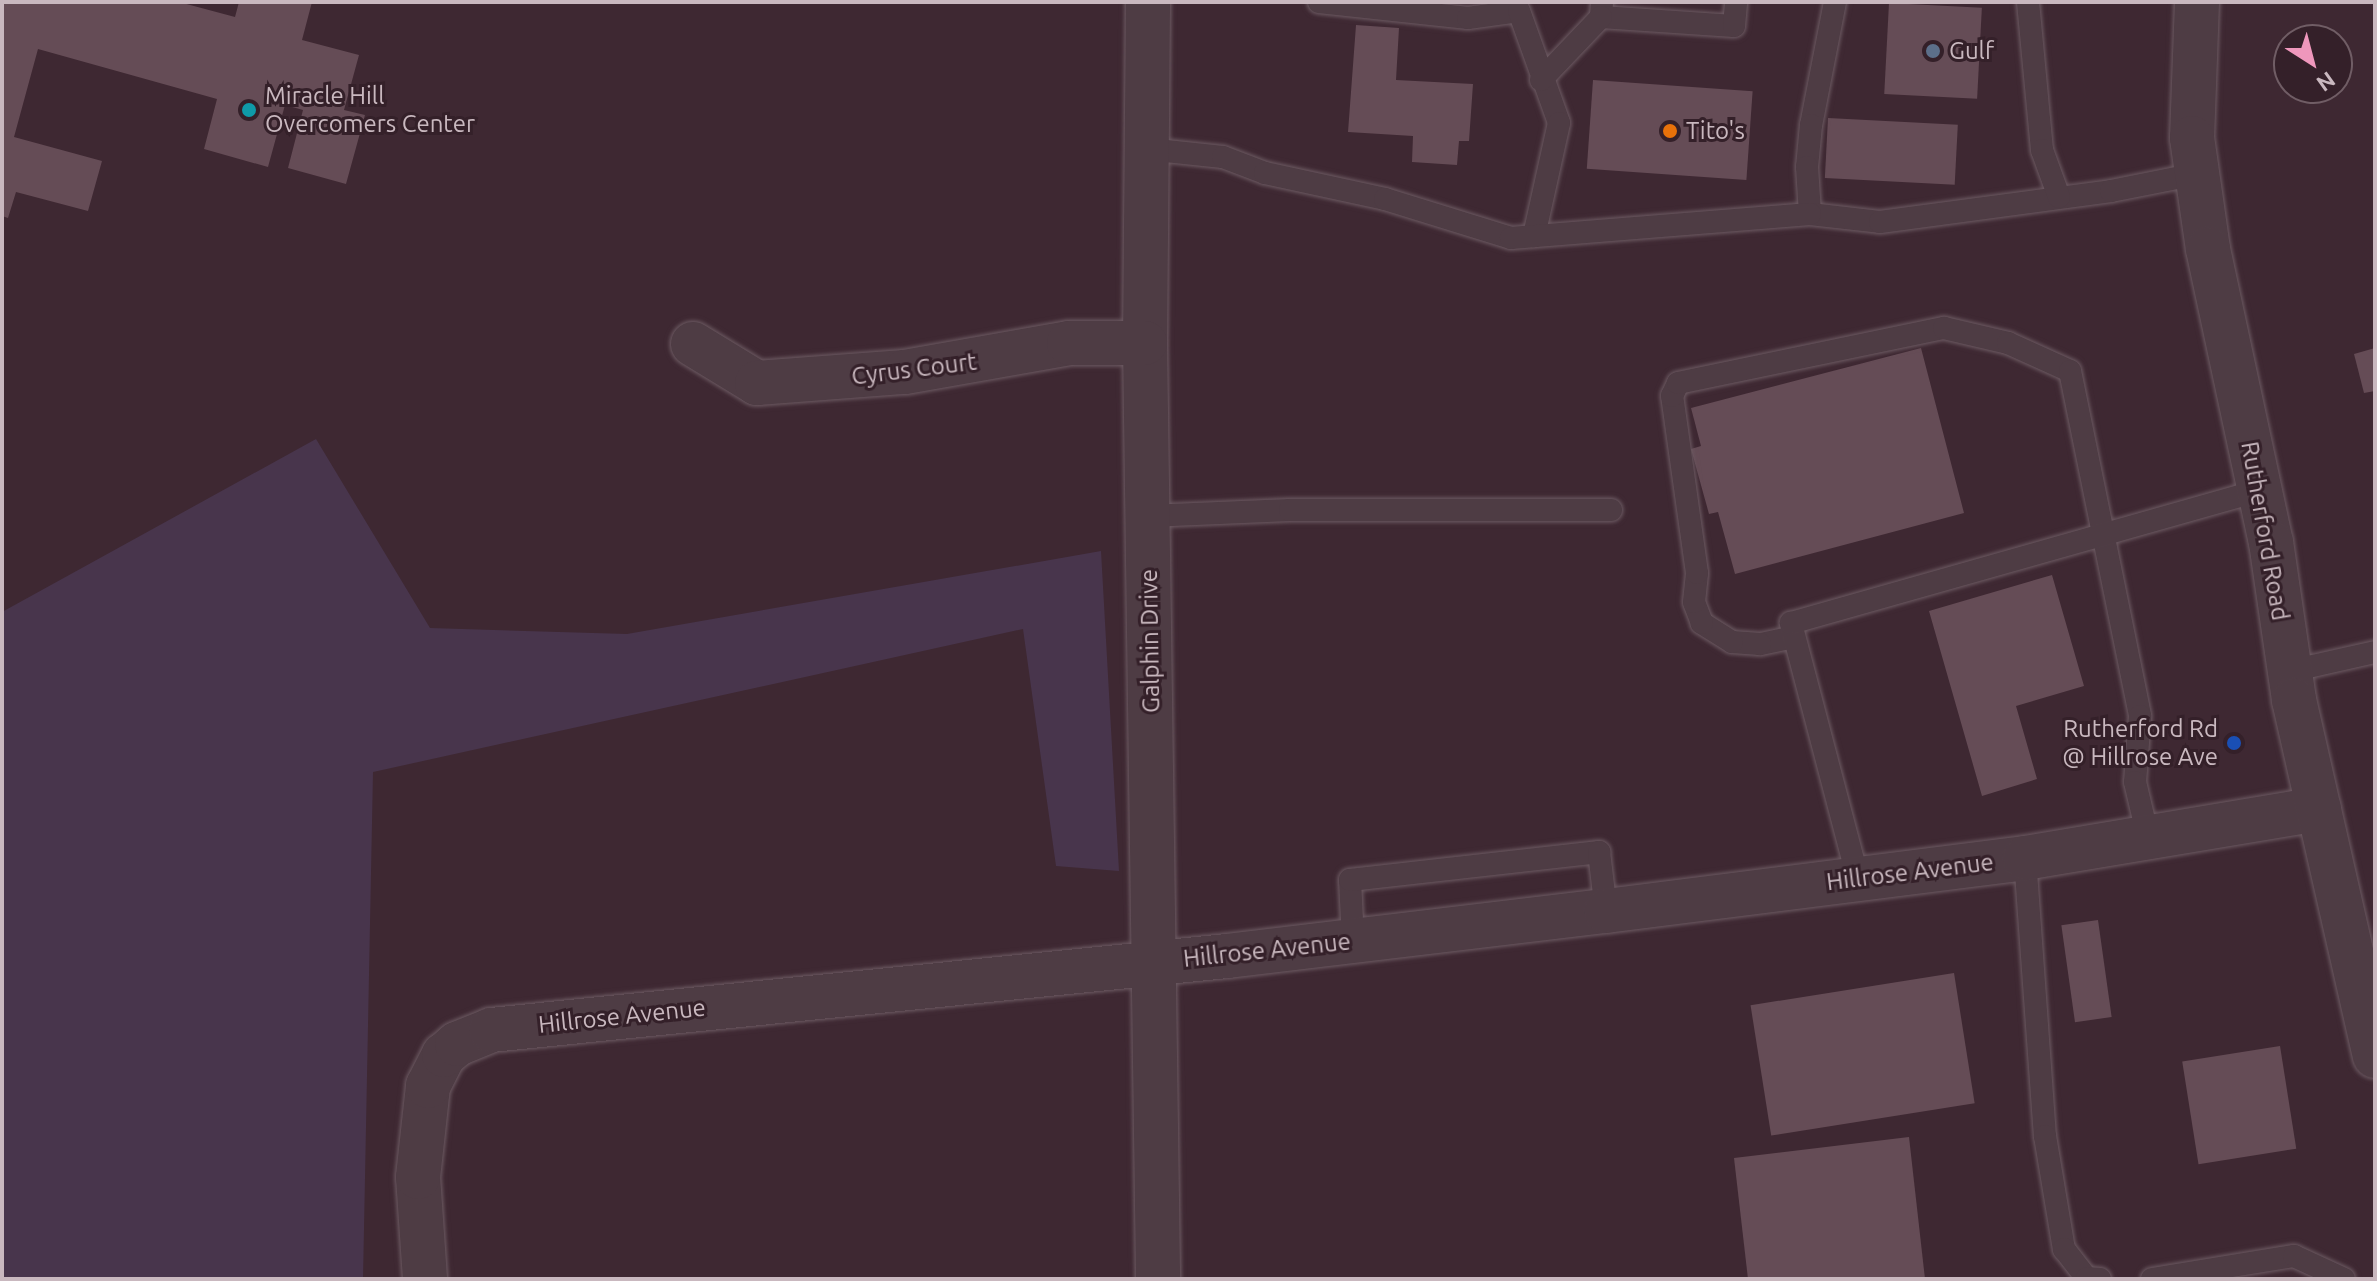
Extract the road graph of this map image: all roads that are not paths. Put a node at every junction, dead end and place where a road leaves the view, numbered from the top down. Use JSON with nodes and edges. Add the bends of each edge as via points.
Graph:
{"nodes":[{"id":1,"x":1148,"y":2,"type":"edge"},
{"id":2,"x":1319,"y":2,"type":"edge"},
{"id":3,"x":1736,"y":2,"type":"edge"},
{"id":4,"x":1835,"y":2,"type":"edge"},
{"id":5,"x":2028,"y":2,"type":"edge"},
{"id":6,"x":2197,"y":2,"type":"edge"},
{"id":7,"x":1602,"y":9,"type":"edge"},
{"id":8,"x":1469,"y":10,"type":"edge"},
{"id":9,"x":1541,"y":80,"type":"junction"},
{"id":10,"x":1147,"y":149,"type":"junction"},
{"id":11,"x":2197,"y":174,"type":"junction"},
{"id":12,"x":2059,"y":197,"type":"junction"},
{"id":13,"x":1810,"y":214,"type":"junction"},
{"id":14,"x":1534,"y":236,"type":"junction"},
{"id":15,"x":1145,"y":343,"type":"junction"},
{"id":16,"x":693,"y":344,"type":"dead end"},
{"id":17,"x":2259,"y":491,"type":"junction"},
{"id":18,"x":1611,"y":510,"type":"dead end"},
{"id":19,"x":1148,"y":516,"type":"junction"},
{"id":20,"x":2102,"y":535,"type":"junction"},
{"id":21,"x":1794,"y":637,"type":"junction"},
{"id":22,"x":2375,"y":652,"type":"edge"},
{"id":23,"x":2290,"y":671,"type":"junction"},
{"id":24,"x":2319,"y":809,"type":"junction"},
{"id":25,"x":2148,"y":837,"type":"junction"},
{"id":26,"x":2025,"y":858,"type":"junction"},
{"id":27,"x":1858,"y":879,"type":"junction"},
{"id":28,"x":1606,"y":911,"type":"junction"},
{"id":29,"x":1353,"y":941,"type":"junction"},
{"id":30,"x":1154,"y":961,"type":"junction"},
{"id":31,"x":2375,"y":1056,"type":"edge"},
{"id":32,"x":425,"y":1279,"type":"edge"},
{"id":33,"x":1158,"y":1279,"type":"edge"},
{"id":34,"x":2100,"y":1279,"type":"edge"},
{"id":35,"x":2152,"y":1279,"type":"edge"},
{"id":36,"x":2344,"y":1279,"type":"edge"}],
"edges":[{"from":1,"to":10,"type":"street","name":"Galphin Drive"},
{"from":2,"to":8,"type":"lane"},
{"from":3,"to":7,"type":"lane","via":[[1734,26]]},
{"from":4,"to":13,"type":"lane","via":[[1811,125]]},
{"from":5,"to":12,"type":"lane","via":[[2042,150]]},
{"from":6,"to":11,"type":"street","name":"Rutherford Road","via":[[2192,138]]},
{"from":7,"to":9,"type":"lane"},
{"from":8,"to":9,"type":"lane","via":[[1519,11]]},
{"from":9,"to":14,"type":"lane","via":[[1559,123]]},
{"from":10,"to":14,"type":"lane","via":[[1223,157],[1265,173],[1385,199],[1511,238]]},
{"from":10,"to":15,"type":"street","name":"Galphin Drive"},
{"from":11,"to":12,"type":"lane"},
{"from":11,"to":17,"type":"street","name":"Rutherford Road"},
{"from":12,"to":13,"type":"lane","via":[[1880,222]]},
{"from":13,"to":14,"type":"lane"},
{"from":15,"to":16,"type":"street","name":"Cyrus Court","via":[[1069,343],[905,372],[757,383]]},
{"from":15,"to":19,"type":"street","name":"Galphin Drive"},
{"from":17,"to":20,"type":"lane"},
{"from":17,"to":23,"type":"street","name":"Rutherford Road"},
{"from":18,"to":19,"type":"lane","via":[[1290,510]]},
{"from":19,"to":30,"type":"street","name":"Galphin Drive"},
{"from":20,"to":21,"type":"lane","via":[[1791,623]]},
{"from":20,"to":21,"type":"lane","via":[[2070,371],[2008,343],[1944,328],[1678,383],[1672,396],[1697,573],[1694,602],[1702,623],[1732,642],[1760,644]]},
{"from":20,"to":25,"type":"lane","via":[[2140,716],[2135,782]]},
{"from":21,"to":27,"type":"lane"},
{"from":22,"to":23,"type":"lane"},
{"from":23,"to":24,"type":"street","name":"Rutherford Road"},
{"from":24,"to":25,"type":"street","name":"Hillrose Avenue"},
{"from":24,"to":31,"type":"street","name":"Rutherford Road"},
{"from":25,"to":26,"type":"street","name":"Hillrose Avenue"},
{"from":26,"to":27,"type":"street","name":"Hillrose Avenue"},
{"from":26,"to":34,"type":"lane","via":[[2045,1136],[2064,1249],[2087,1278]]},
{"from":27,"to":28,"type":"street","name":"Hillrose Avenue"},
{"from":28,"to":29,"type":"street","name":"Hillrose Avenue"},
{"from":28,"to":29,"type":"lane","via":[[1599,852],[1350,880]]},
{"from":29,"to":30,"type":"street","name":"Hillrose Avenue"},
{"from":30,"to":32,"type":"street","name":"Hillrose Avenue","via":[[480,1034],[444,1055],[428,1086],[418,1177]]},
{"from":30,"to":33,"type":"street","name":"Galphin Drive"},
{"from":35,"to":36,"type":"lane","via":[[2294,1256]]}]}
